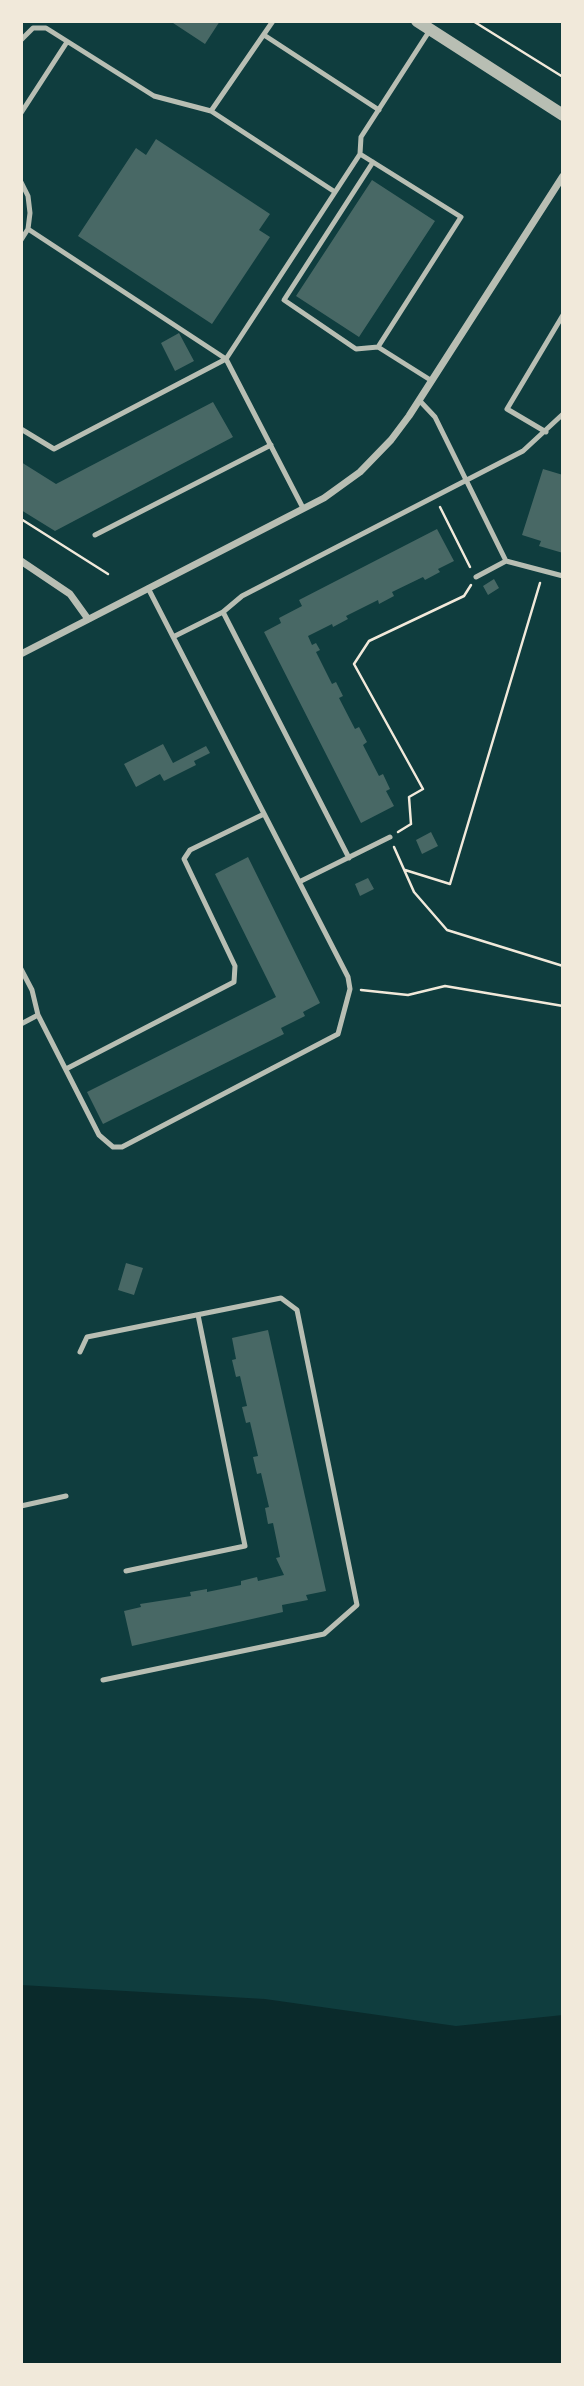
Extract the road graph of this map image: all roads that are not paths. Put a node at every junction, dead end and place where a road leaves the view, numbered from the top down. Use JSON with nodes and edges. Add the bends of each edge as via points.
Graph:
{"nodes":[{"id":1,"x":273,"y":21,"type":"edge"},
{"id":2,"x":417,"y":21,"type":"edge"},
{"id":3,"x":430,"y":30,"type":"junction"},
{"id":4,"x":264,"y":35,"type":"junction"},
{"id":5,"x":21,"y":40,"type":"edge"},
{"id":6,"x":67,"y":42,"type":"junction"},
{"id":7,"x":379,"y":110,"type":"junction"},
{"id":8,"x":22,"y":111,"type":"edge"},
{"id":9,"x":211,"y":111,"type":"junction"},
{"id":10,"x":563,"y":115,"type":"edge"},
{"id":11,"x":360,"y":154,"type":"junction"},
{"id":12,"x":373,"y":162,"type":"junction"},
{"id":13,"x":563,"y":176,"type":"edge"},
{"id":14,"x":21,"y":182,"type":"edge"},
{"id":15,"x":335,"y":192,"type":"junction"},
{"id":16,"x":27,"y":229,"type":"junction"},
{"id":17,"x":21,"y":240,"type":"edge"},
{"id":18,"x":563,"y":315,"type":"edge"},
{"id":19,"x":378,"y":347,"type":"junction"},
{"id":20,"x":226,"y":359,"type":"junction"},
{"id":21,"x":432,"y":381,"type":"junction"},
{"id":22,"x":419,"y":400,"type":"junction"},
{"id":23,"x":563,"y":414,"type":"edge"},
{"id":24,"x":21,"y":429,"type":"edge"},
{"id":25,"x":546,"y":432,"type":"junction"},
{"id":26,"x":271,"y":445,"type":"junction"},
{"id":27,"x":466,"y":480,"type":"junction"},
{"id":28,"x":303,"y":508,"type":"junction"},
{"id":29,"x":95,"y":535,"type":"dead end"},
{"id":30,"x":21,"y":561,"type":"edge"},
{"id":31,"x":506,"y":561,"type":"junction"},
{"id":32,"x":563,"y":576,"type":"edge"},
{"id":33,"x":475,"y":577,"type":"road end"},
{"id":34,"x":148,"y":588,"type":"junction"},
{"id":35,"x":223,"y":612,"type":"junction"},
{"id":36,"x":88,"y":619,"type":"junction"},
{"id":37,"x":173,"y":636,"type":"junction"},
{"id":38,"x":21,"y":654,"type":"edge"},
{"id":39,"x":264,"y":814,"type":"junction"},
{"id":40,"x":390,"y":837,"type":"road end"},
{"id":41,"x":349,"y":858,"type":"junction"},
{"id":42,"x":299,"y":883,"type":"junction"},
{"id":43,"x":21,"y":969,"type":"edge"},
{"id":44,"x":38,"y":1015,"type":"junction"},
{"id":45,"x":21,"y":1024,"type":"edge"},
{"id":46,"x":66,"y":1069,"type":"junction"},
{"id":47,"x":198,"y":1315,"type":"junction"},
{"id":48,"x":80,"y":1352,"type":"dead end"},
{"id":49,"x":66,"y":1496,"type":"dead end"},
{"id":50,"x":21,"y":1506,"type":"edge"},
{"id":51,"x":126,"y":1572,"type":"dead end"},
{"id":52,"x":103,"y":1680,"type":"dead end"}],
"edges":[{"from":1,"to":4,"type":"lane"},
{"from":2,"to":3,"type":"street"},
{"from":3,"to":7,"type":"lane"},
{"from":3,"to":10,"type":"street"},
{"from":4,"to":7,"type":"lane"},
{"from":4,"to":9,"type":"lane"},
{"from":5,"to":6,"type":"lane","via":[[26,32],[39,27]]},
{"from":6,"to":8,"type":"lane"},
{"from":6,"to":9,"type":"lane","via":[[154,96]]},
{"from":7,"to":11,"type":"lane","via":[[361,137]]},
{"from":9,"to":15,"type":"lane"},
{"from":11,"to":12,"type":"lane"},
{"from":11,"to":15,"type":"lane"},
{"from":12,"to":19,"type":"lane","via":[[461,217]]},
{"from":12,"to":19,"type":"lane","via":[[284,300],[356,349]]},
{"from":13,"to":21,"type":"street"},
{"from":14,"to":16,"type":"lane","via":[[28,196]]},
{"from":15,"to":20,"type":"lane"},
{"from":16,"to":17,"type":"lane"},
{"from":16,"to":20,"type":"lane"},
{"from":18,"to":25,"type":"lane","via":[[507,409]]},
{"from":19,"to":21,"type":"lane"},
{"from":20,"to":24,"type":"lane","via":[[54,449]]},
{"from":20,"to":26,"type":"lane"},
{"from":21,"to":22,"type":"street"},
{"from":22,"to":27,"type":"lane","via":[[435,417]]},
{"from":22,"to":28,"type":"street","via":[[376,457],[341,487]]},
{"from":23,"to":25,"type":"lane"},
{"from":25,"to":27,"type":"lane","via":[[523,451]]},
{"from":26,"to":28,"type":"lane"},
{"from":26,"to":29,"type":"lane"},
{"from":27,"to":31,"type":"lane"},
{"from":27,"to":35,"type":"lane","via":[[242,596]]},
{"from":28,"to":34,"type":"street"},
{"from":30,"to":36,"type":"street","via":[[70,594]]},
{"from":31,"to":32,"type":"lane"},
{"from":31,"to":33,"type":"lane"},
{"from":34,"to":36,"type":"street"},
{"from":34,"to":37,"type":"lane"},
{"from":35,"to":37,"type":"lane"},
{"from":35,"to":41,"type":"lane"},
{"from":36,"to":38,"type":"street"},
{"from":37,"to":39,"type":"lane"},
{"from":39,"to":42,"type":"lane"},
{"from":39,"to":46,"type":"lane","via":[[190,850],[184,859],[235,966],[234,982]]},
{"from":40,"to":41,"type":"lane"},
{"from":41,"to":42,"type":"lane"},
{"from":42,"to":46,"type":"lane","via":[[348,977],[350,989],[336,1037],[122,1147],[113,1147],[99,1135]]},
{"from":43,"to":44,"type":"lane"},
{"from":44,"to":45,"type":"lane"},
{"from":44,"to":46,"type":"lane"},
{"from":47,"to":48,"type":"lane","via":[[87,1337]]},
{"from":47,"to":51,"type":"lane","via":[[245,1546]]},
{"from":47,"to":52,"type":"lane","via":[[281,1298],[297,1310],[357,1605],[324,1634]]},
{"from":49,"to":50,"type":"lane"}]}
